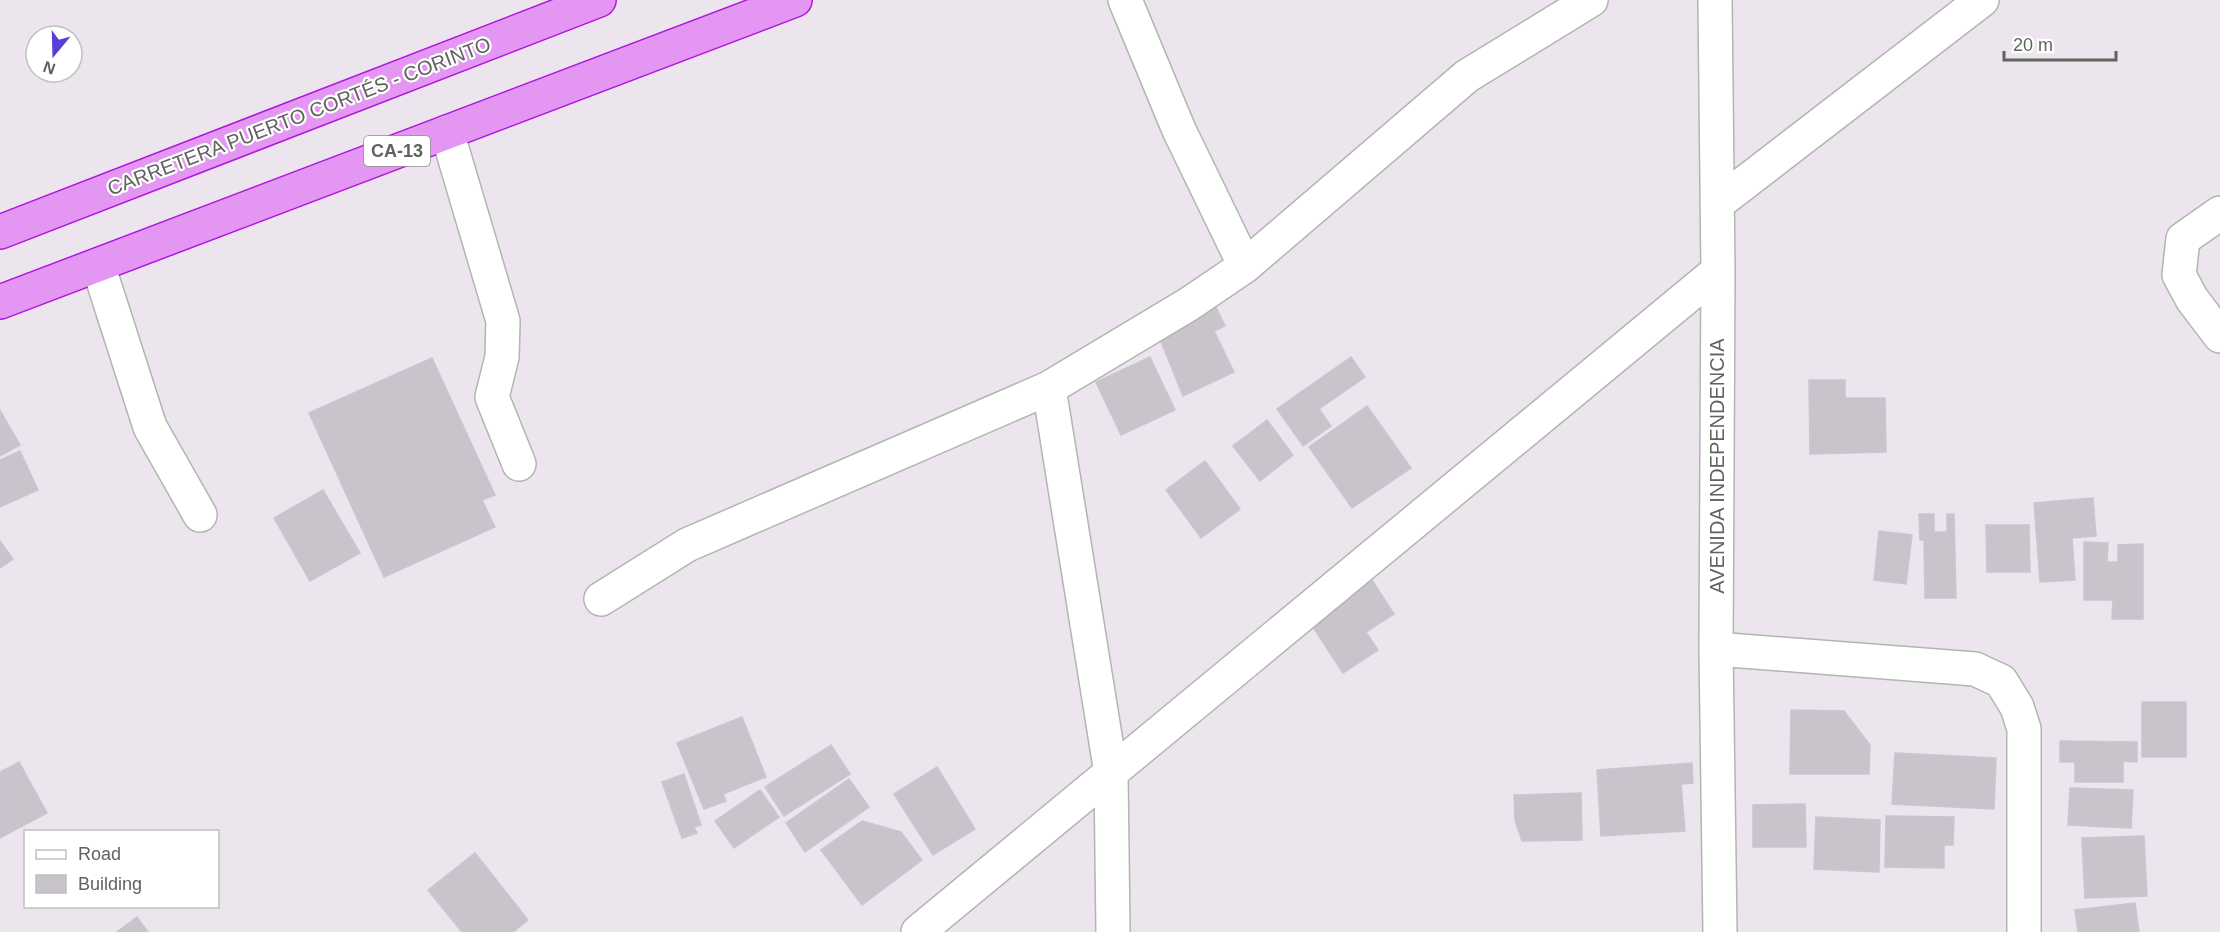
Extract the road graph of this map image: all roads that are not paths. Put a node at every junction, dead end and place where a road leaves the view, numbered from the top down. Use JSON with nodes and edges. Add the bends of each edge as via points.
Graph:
{"nodes":[{"id":1,"x":599,"y":0,"type":"edge"},
{"id":2,"x":795,"y":0,"type":"edge"},
{"id":3,"x":1125,"y":0,"type":"edge"},
{"id":4,"x":1591,"y":0,"type":"edge"},
{"id":5,"x":1715,"y":0,"type":"edge"},
{"id":6,"x":1982,"y":0,"type":"edge"},
{"id":7,"x":556,"y":7,"type":"edge"},
{"id":8,"x":447,"y":132,"type":"junction"},
{"id":9,"x":1717,"y":204,"type":"junction"},
{"id":10,"x":2220,"y":213,"type":"edge"},
{"id":11,"x":0,"y":232,"type":"edge"},
{"id":12,"x":98,"y":265,"type":"junction"},
{"id":13,"x":1245,"y":266,"type":"junction"},
{"id":14,"x":1718,"y":271,"type":"junction"},
{"id":15,"x":0,"y":302,"type":"edge"},
{"id":16,"x":2220,"y":336,"type":"edge"},
{"id":17,"x":1049,"y":388,"type":"junction"},
{"id":18,"x":519,"y":464,"type":"dead end"},
{"id":19,"x":200,"y":515,"type":"dead end"},
{"id":20,"x":601,"y":599,"type":"dead end"},
{"id":21,"x":1716,"y":649,"type":"junction"},
{"id":22,"x":1111,"y":772,"type":"junction"},
{"id":23,"x":918,"y":932,"type":"edge"},
{"id":24,"x":1113,"y":932,"type":"edge"},
{"id":25,"x":1720,"y":932,"type":"edge"},
{"id":26,"x":2024,"y":932,"type":"edge"}],
"edges":[{"from":1,"to":7,"type":"highway","name":"CARRETERA PUERTO CORTÉS - CORINTO"},
{"from":2,"to":8,"type":"highway","number":"CA-13"},
{"from":3,"to":13,"type":"street","via":[[1179,130]]},
{"from":4,"to":13,"type":"street","via":[[1467,76]]},
{"from":5,"to":9,"type":"street","name":"AVENIDA INDEPENDENCIA"},
{"from":6,"to":9,"type":"street"},
{"from":7,"to":11,"type":"highway","name":"CARRETERA PUERTO CORTÉS - CORINTO"},
{"from":8,"to":12,"type":"highway","number":"CA-13"},
{"from":8,"to":18,"type":"street","via":[[503,321],[502,357],[492,397]]},
{"from":9,"to":14,"type":"street","name":"AVENIDA INDEPENDENCIA"},
{"from":10,"to":16,"type":"street","via":[[2183,239],[2179,274]]},
{"from":12,"to":15,"type":"highway","number":"CA-13"},
{"from":12,"to":19,"type":"street","via":[[150,426]]},
{"from":13,"to":17,"type":"street"},
{"from":14,"to":21,"type":"street","name":"AVENIDA INDEPENDENCIA"},
{"from":14,"to":22,"type":"street"},
{"from":17,"to":20,"type":"street","via":[[687,545]]},
{"from":17,"to":22,"type":"street"},
{"from":21,"to":25,"type":"street","name":"AVENIDA INDEPENDENCIA"},
{"from":21,"to":26,"type":"street","via":[[1975,669],[2001,681],[2017,707],[2024,729]]},
{"from":22,"to":23,"type":"street"},
{"from":22,"to":24,"type":"street"}]}
